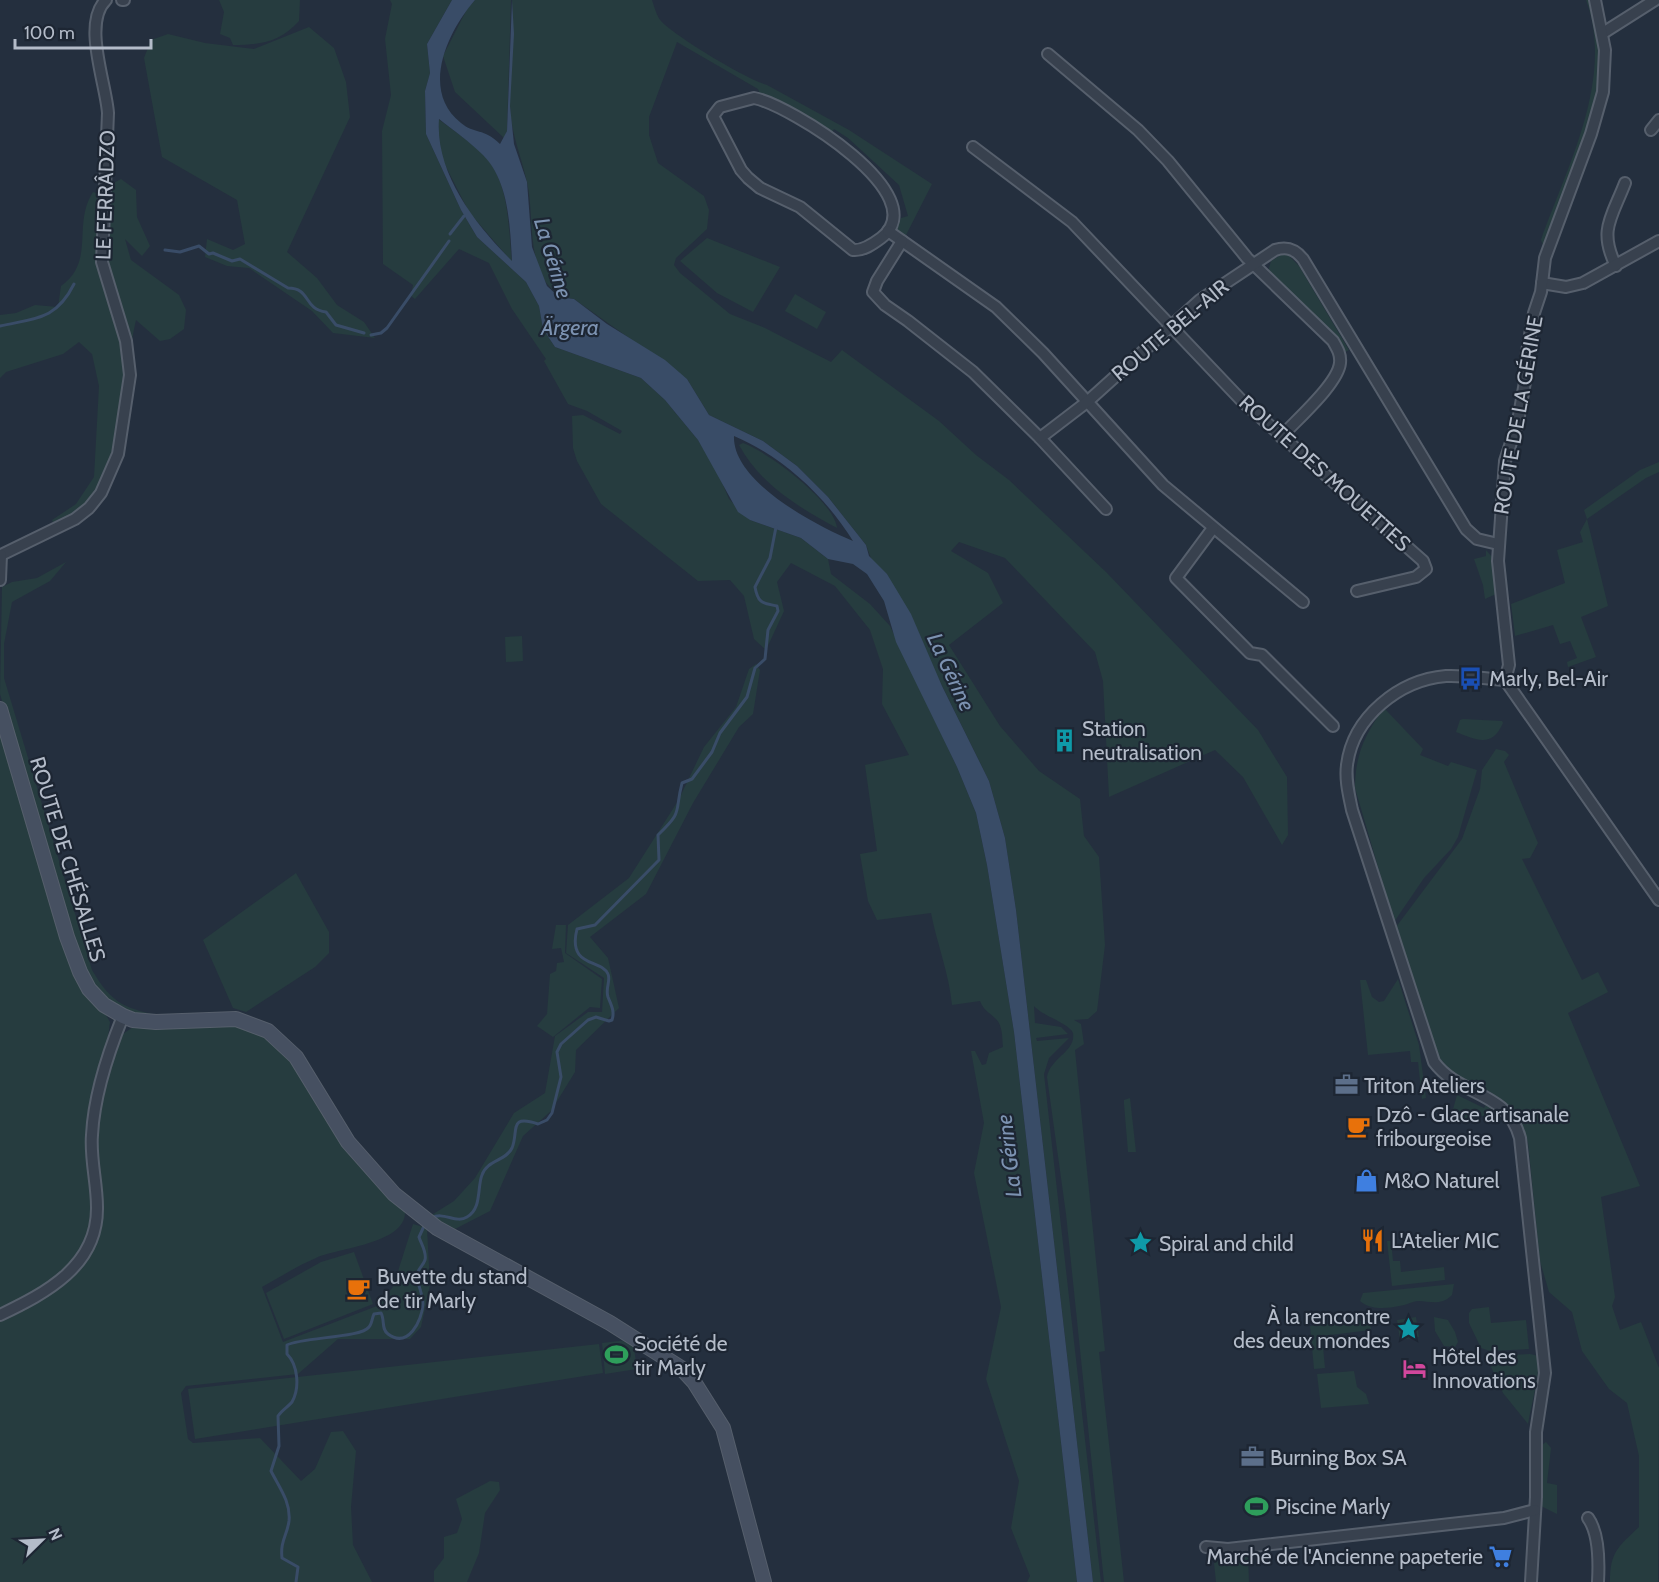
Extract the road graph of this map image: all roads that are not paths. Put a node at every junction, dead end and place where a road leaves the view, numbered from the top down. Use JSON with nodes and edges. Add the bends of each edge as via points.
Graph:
{"nodes":[{"id":1,"x":106,"y":0,"type":"edge"},
{"id":2,"x":1595,"y":0,"type":"edge"},
{"id":3,"x":1655,"y":0,"type":"edge"},
{"id":4,"x":1603,"y":33,"type":"junction"},
{"id":5,"x":1048,"y":54,"type":"dead end"},
{"id":6,"x":1659,"y":120,"type":"edge"},
{"id":7,"x":1651,"y":130,"type":"dead end"},
{"id":8,"x":973,"y":147,"type":"dead end"},
{"id":9,"x":1625,"y":183,"type":"dead end"},
{"id":10,"x":888,"y":231,"type":"junction"},
{"id":11,"x":902,"y":241,"type":"junction"},
{"id":12,"x":1659,"y":241,"type":"edge"},
{"id":13,"x":1253,"y":264,"type":"junction"},
{"id":14,"x":1616,"y":266,"type":"junction"},
{"id":15,"x":1542,"y":283,"type":"junction"},
{"id":16,"x":1170,"y":326,"type":"junction"},
{"id":17,"x":1087,"y":402,"type":"junction"},
{"id":18,"x":1281,"y":437,"type":"junction"},
{"id":19,"x":1040,"y":438,"type":"junction"},
{"id":20,"x":1106,"y":509,"type":"dead end"},
{"id":21,"x":1213,"y":528,"type":"junction"},
{"id":22,"x":1498,"y":544,"type":"junction"},
{"id":23,"x":1,"y":554,"type":"edge"},
{"id":24,"x":0,"y":580,"type":"edge"},
{"id":25,"x":1357,"y":591,"type":"dead end"},
{"id":26,"x":1303,"y":602,"type":"dead end"},
{"id":27,"x":1505,"y":680,"type":"junction"},
{"id":28,"x":0,"y":709,"type":"edge"},
{"id":29,"x":1333,"y":726,"type":"dead end"},
{"id":30,"x":1659,"y":900,"type":"edge"},
{"id":31,"x":123,"y":1016,"type":"junction"},
{"id":32,"x":0,"y":1315,"type":"edge"},
{"id":33,"x":1535,"y":1510,"type":"junction"},
{"id":34,"x":1588,"y":1518,"type":"dead end"},
{"id":35,"x":1206,"y":1547,"type":"dead end"},
{"id":36,"x":764,"y":1582,"type":"edge"},
{"id":37,"x":1531,"y":1582,"type":"edge"},
{"id":38,"x":1598,"y":1582,"type":"edge"}],
"edges":[{"from":1,"to":23,"type":"street","name":"LE FERRÂDZO","via":[[96,22],[95,42],[108,113],[102,262],[126,341],[130,375],[124,427],[118,454],[101,493],[89,508],[75,519]]},
{"from":2,"to":4,"type":"street","name":"ROUTE DE LA GÉRINE"},
{"from":3,"to":4,"type":"street"},
{"from":4,"to":15,"type":"street","name":"ROUTE DE LA GÉRINE","via":[[1605,62],[1600,105],[1552,233]]},
{"from":5,"to":13,"type":"street","via":[[1109,103],[1153,146]]},
{"from":6,"to":7,"type":"street"},
{"from":8,"to":16,"type":"street","name":"ROUTE DES MOUETTES","via":[[1072,222]]},
{"from":9,"to":14,"type":"street","via":[[1605,240]]},
{"from":10,"to":10,"type":"street","via":[[863,250],[853,250],[800,207],[760,188],[741,170],[715,120],[715,112],[725,105],[754,98],[766,100],[825,133],[890,195],[895,217]]},
{"from":10,"to":11,"type":"street"},
{"from":11,"to":17,"type":"street","via":[[996,307]]},
{"from":11,"to":19,"type":"street","via":[[873,292],[973,372]]},
{"from":12,"to":14,"type":"street"},
{"from":13,"to":16,"type":"street","name":"ROUTE BEL-AIR","via":[[1217,287]]},
{"from":13,"to":18,"type":"street","via":[[1333,341],[1340,355],[1340,368],[1331,381]]},
{"from":13,"to":22,"type":"street","name":"ROUTE BEL-AIR","via":[[1283,247],[1298,252],[1466,529],[1477,538]]},
{"from":14,"to":15,"type":"street","via":[[1566,287]]},
{"from":15,"to":22,"type":"street","name":"ROUTE DE LA GÉRINE","via":[[1518,421],[1505,461]]},
{"from":16,"to":17,"type":"street","name":"ROUTE BEL-AIR"},
{"from":16,"to":18,"type":"street","name":"ROUTE DES MOUETTES"},
{"from":17,"to":19,"type":"street","name":"ROUTE BEL-AIR"},
{"from":17,"to":21,"type":"street","via":[[1163,485]]},
{"from":18,"to":25,"type":"street","name":"ROUTE DES MOUETTES","via":[[1423,561],[1426,569],[1416,577]]},
{"from":19,"to":20,"type":"street"},
{"from":21,"to":26,"type":"street"},
{"from":21,"to":29,"type":"street","via":[[1176,578],[1250,653],[1262,655]]},
{"from":22,"to":27,"type":"street","name":"ROUTE DE LA GÉRINE","via":[[1509,665]]},
{"from":23,"to":24,"type":"street","name":"LE FERRÂDZO"},
{"from":27,"to":30,"type":"street"},
{"from":27,"to":33,"type":"street","via":[[1444,676],[1398,690],[1363,725],[1347,764],[1347,785],[1434,1062],[1451,1080],[1501,1105],[1518,1132],[1545,1373],[1536,1432]]},
{"from":28,"to":31,"type":"street","name":"ROUTE DE CHÉSALLES","via":[[80,972],[104,1005]]},
{"from":31,"to":32,"type":"street","via":[[110,1048],[92,1135],[95,1232],[66,1277],[39,1297]]},
{"from":31,"to":36,"type":"street","name":"ROUTE DE CHÉSALLES","via":[[156,1022],[236,1019],[268,1030],[296,1057],[341,1133],[370,1170],[422,1217],[666,1356],[694,1382],[723,1428]]},
{"from":33,"to":35,"type":"street","via":[[1504,1518],[1227,1548]]},
{"from":33,"to":37,"type":"street"},
{"from":34,"to":38,"type":"street","via":[[1598,1560]]}]}
